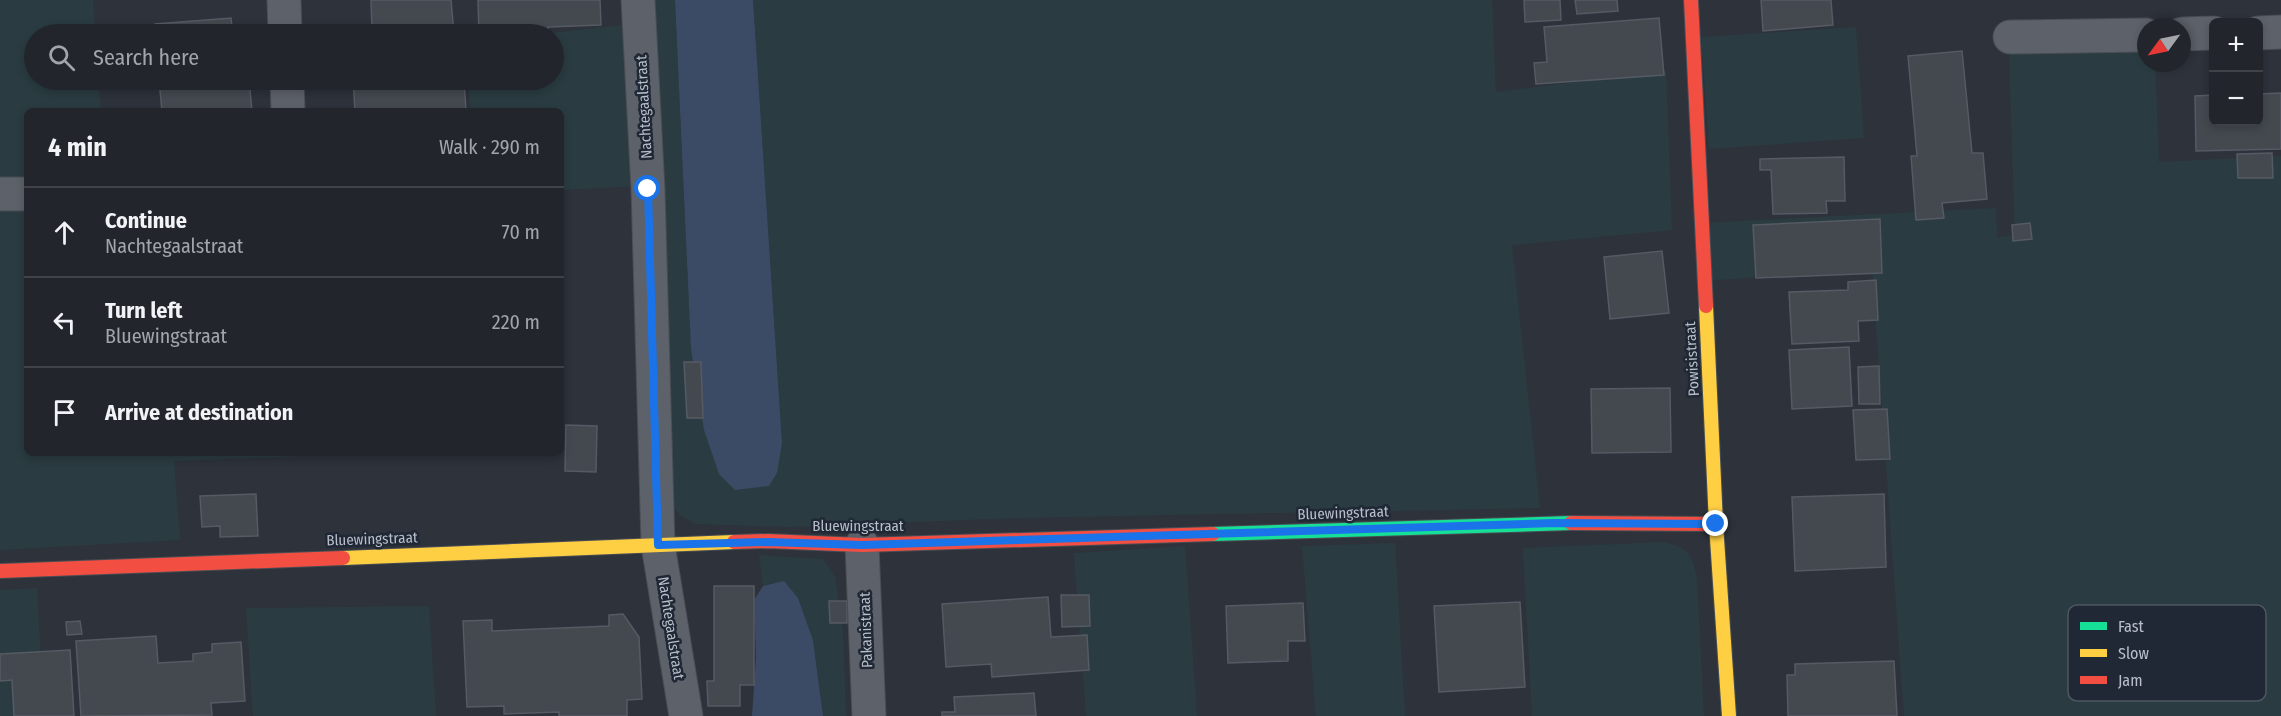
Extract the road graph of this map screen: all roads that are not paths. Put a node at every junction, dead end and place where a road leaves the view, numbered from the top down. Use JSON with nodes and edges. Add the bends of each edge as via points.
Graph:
{"nodes":[{"id":1,"x":284,"y":0,"type":"edge"},
{"id":2,"x":638,"y":0,"type":"edge"},
{"id":3,"x":1691,"y":0,"type":"edge"},
{"id":4,"x":285,"y":24,"type":"edge"},
{"id":5,"x":2281,"y":32,"type":"edge"},
{"id":6,"x":2209,"y":33,"type":"edge"},
{"id":7,"x":2263,"y":33,"type":"edge"},
{"id":8,"x":2191,"y":34,"type":"edge"},
{"id":9,"x":2137,"y":35,"type":"edge"},
{"id":10,"x":2010,"y":37,"type":"dead end"},
{"id":11,"x":287,"y":90,"type":"edge"},
{"id":12,"x":288,"y":108,"type":"edge"},
{"id":13,"x":24,"y":194,"type":"edge"},
{"id":14,"x":0,"y":195,"type":"edge"},
{"id":15,"x":1716,"y":524,"type":"junction"},
{"id":16,"x":658,"y":545,"type":"junction"},
{"id":17,"x":862,"y":545,"type":"junction"},
{"id":18,"x":0,"y":571,"type":"edge"},
{"id":19,"x":686,"y":716,"type":"edge"},
{"id":20,"x":869,"y":716,"type":"edge"},
{"id":21,"x":1730,"y":716,"type":"edge"}],
"edges":[{"from":1,"to":4,"type":"street"},
{"from":2,"to":16,"type":"street","name":"Nachtegaalstraat"},
{"from":3,"to":15,"type":"street","name":"Powisistraat"},
{"from":5,"to":7,"type":"street"},
{"from":6,"to":8,"type":"street"},
{"from":9,"to":10,"type":"street"},
{"from":11,"to":12,"type":"street"},
{"from":13,"to":14,"type":"street"},
{"from":15,"to":17,"type":"street","name":"Bluewingstraat","via":[[1554,523]]},
{"from":15,"to":21,"type":"street","name":"Powisistraat"},
{"from":16,"to":17,"type":"street","name":"Bluewingstraat"},
{"from":16,"to":18,"type":"street","name":"Bluewingstraat"},
{"from":16,"to":19,"type":"street","name":"Nachtegaalstraat"},
{"from":17,"to":20,"type":"street","name":"Pakanistraat"}]}
